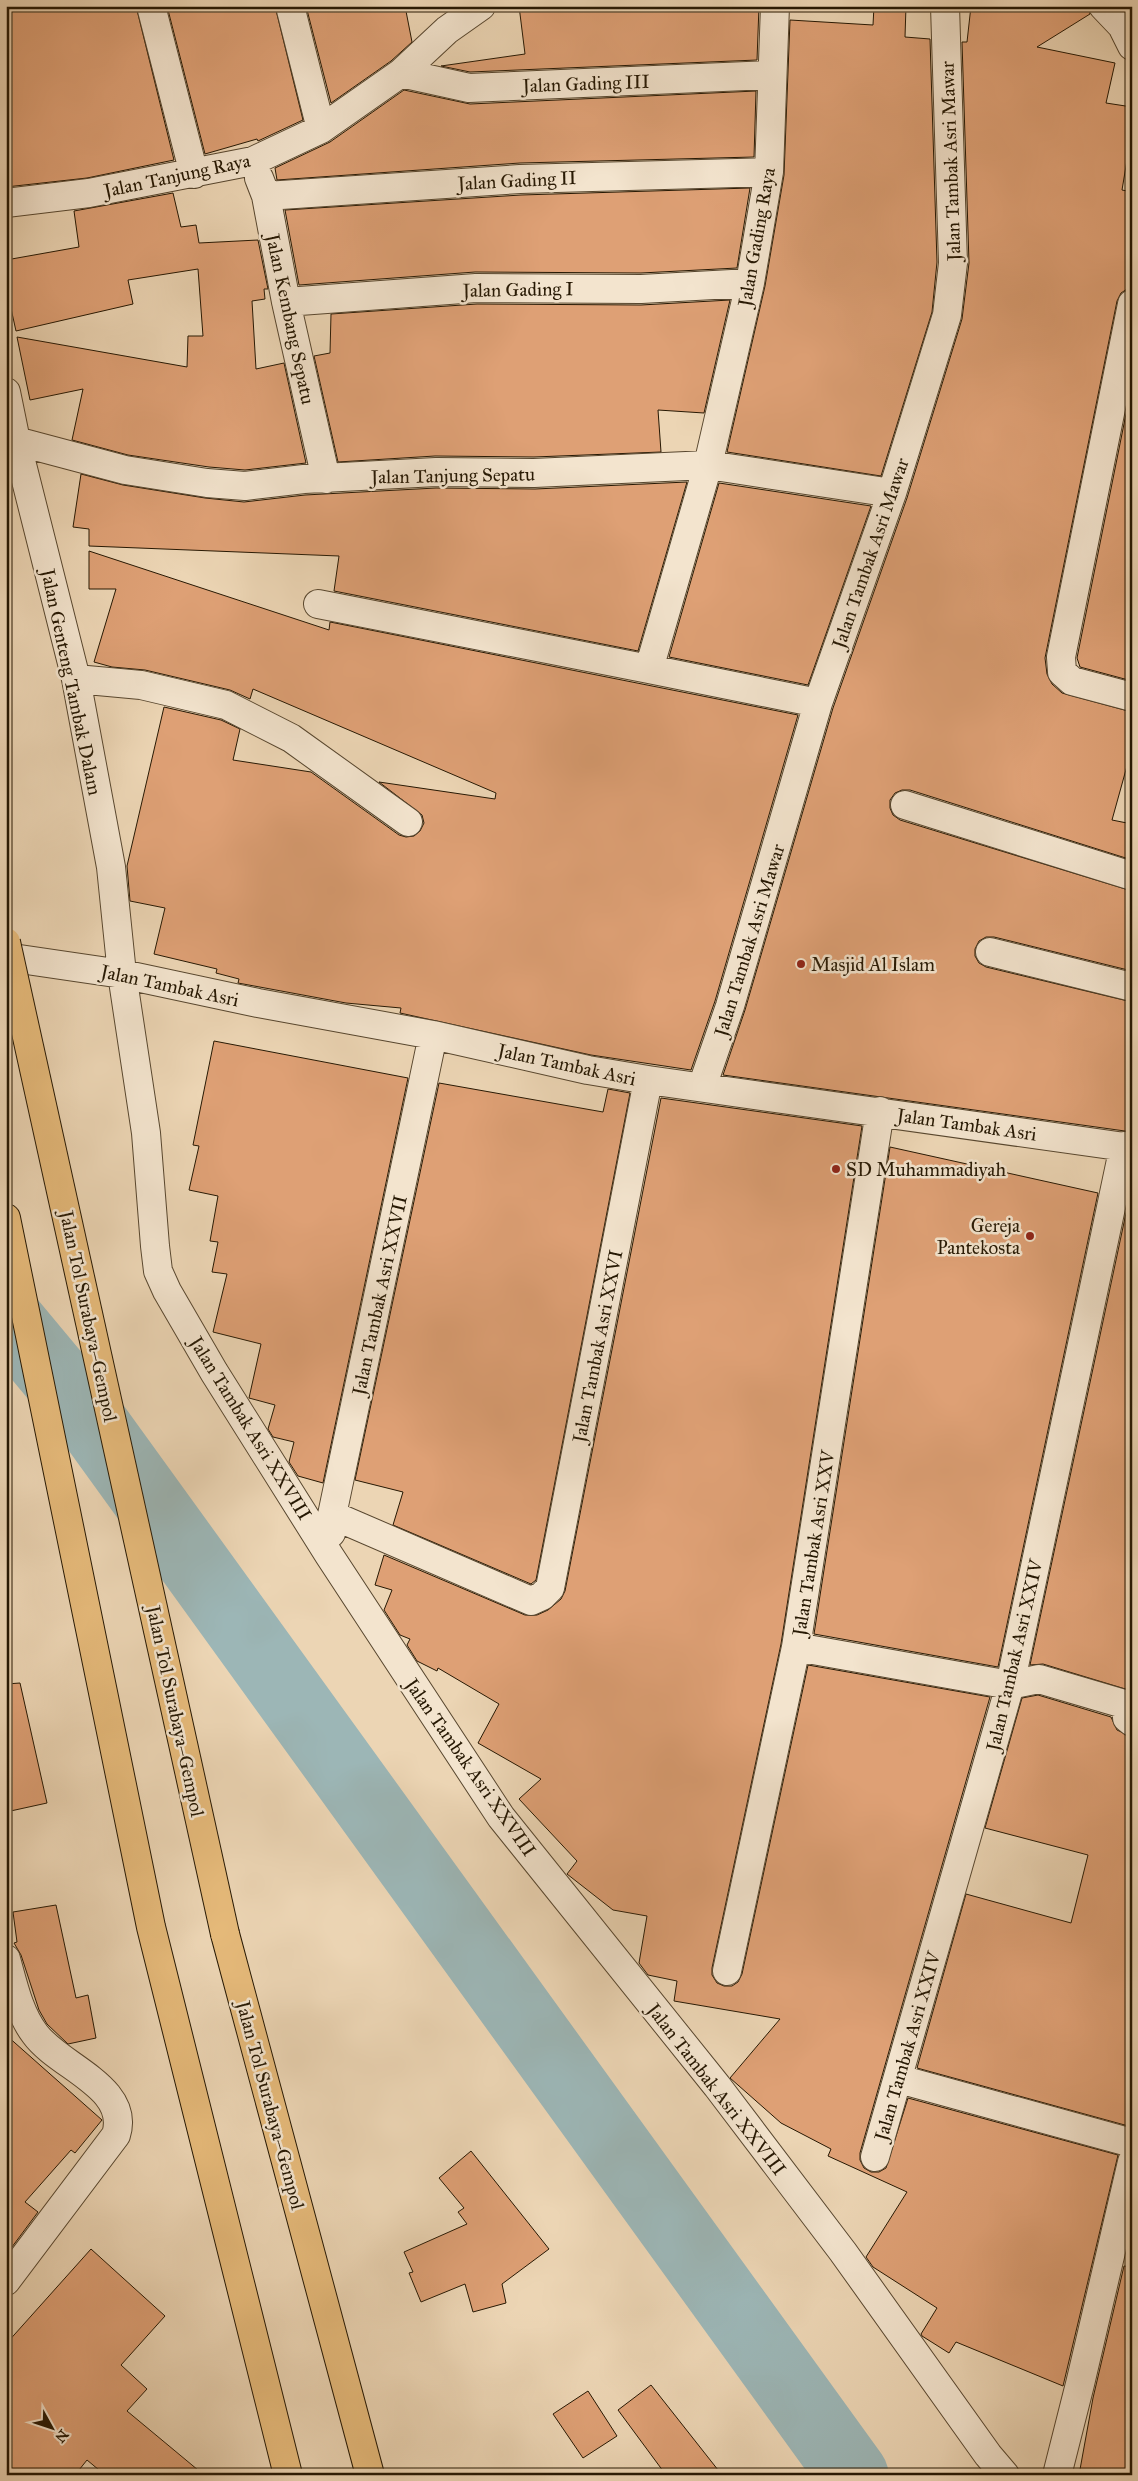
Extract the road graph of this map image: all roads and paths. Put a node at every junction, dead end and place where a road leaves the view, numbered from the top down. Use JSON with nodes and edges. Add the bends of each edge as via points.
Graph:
{"nodes":[{"id":1,"x":151,"y":6,"type":"edge"},
{"id":2,"x":290,"y":6,"type":"edge"},
{"id":3,"x":481,"y":6,"type":"edge"},
{"id":4,"x":775,"y":6,"type":"edge"},
{"id":5,"x":945,"y":6,"type":"edge"},
{"id":6,"x":1103,"y":6,"type":"edge"},
{"id":7,"x":443,"y":18,"type":"edge"},
{"id":8,"x":1129,"y":28,"type":"edge"},
{"id":9,"x":400,"y":73,"type":"junction"},
{"id":10,"x":772,"y":75,"type":"junction"},
{"id":11,"x":321,"y":129,"type":"junction"},
{"id":12,"x":253,"y":161,"type":"junction"},
{"id":13,"x":769,"y":172,"type":"junction"},
{"id":14,"x":194,"y":174,"type":"junction"},
{"id":15,"x":266,"y":196,"type":"junction"},
{"id":16,"x":6,"y":203,"type":"edge"},
{"id":17,"x":750,"y":283,"type":"junction"},
{"id":18,"x":286,"y":302,"type":"junction"},
{"id":19,"x":1131,"y":309,"type":"edge"},
{"id":20,"x":6,"y":392,"type":"edge"},
{"id":21,"x":16,"y":442,"type":"junction"},
{"id":22,"x":708,"y":465,"type":"junction"},
{"id":23,"x":326,"y":479,"type":"junction"},
{"id":24,"x":892,"y":493,"type":"junction"},
{"id":25,"x":318,"y":604,"type":"dead end"},
{"id":26,"x":650,"y":669,"type":"junction"},
{"id":27,"x":76,"y":679,"type":"junction"},
{"id":28,"x":1132,"y":697,"type":"edge"},
{"id":29,"x":818,"y":703,"type":"junction"},
{"id":30,"x":905,"y":805,"type":"dead end"},
{"id":31,"x":408,"y":822,"type":"dead end"},
{"id":32,"x":1132,"y":876,"type":"edge"},
{"id":33,"x":6,"y":942,"type":"edge"},
{"id":34,"x":990,"y":952,"type":"dead end"},
{"id":35,"x":6,"y":957,"type":"edge"},
{"id":36,"x":122,"y":974,"type":"junction"},
{"id":37,"x":1132,"y":987,"type":"edge"},
{"id":38,"x":433,"y":1035,"type":"junction"},
{"id":39,"x":648,"y":1080,"type":"junction"},
{"id":40,"x":702,"y":1087,"type":"junction"},
{"id":41,"x":880,"y":1111,"type":"junction"},
{"id":42,"x":1128,"y":1147,"type":"edge"},
{"id":43,"x":6,"y":1218,"type":"edge"},
{"id":44,"x":332,"y":1515,"type":"junction"},
{"id":45,"x":329,"y":1555,"type":"junction"},
{"id":46,"x":796,"y":1647,"type":"junction"},
{"id":47,"x":1010,"y":1685,"type":"junction"},
{"id":48,"x":1132,"y":1722,"type":"edge"},
{"id":49,"x":6,"y":1959,"type":"edge"},
{"id":50,"x":727,"y":1971,"type":"dead end"},
{"id":51,"x":899,"y":2079,"type":"junction"},
{"id":52,"x":1132,"y":2143,"type":"edge"},
{"id":53,"x":875,"y":2157,"type":"dead end"},
{"id":54,"x":1132,"y":2162,"type":"edge"},
{"id":55,"x":6,"y":2281,"type":"edge"},
{"id":56,"x":288,"y":2475,"type":"edge"},
{"id":57,"x":370,"y":2475,"type":"edge"},
{"id":58,"x":1006,"y":2475,"type":"edge"},
{"id":59,"x":1057,"y":2475,"type":"edge"}],
"edges":[{"from":1,"to":14,"type":"street"},
{"from":2,"to":11,"type":"street"},
{"from":3,"to":7,"type":"street","name":"Jalan Tanjung Raya"},
{"from":4,"to":10,"type":"street","name":"Jalan Gading Raya"},
{"from":5,"to":24,"type":"street","name":"Jalan Tambak Asri Mawar","via":[[953,263],[947,315]]},
{"from":6,"to":8,"type":"street"},
{"from":7,"to":9,"type":"street","name":"Jalan Tanjung Raya"},
{"from":9,"to":10,"type":"street","name":"Jalan Gading III","via":[[469,88]]},
{"from":9,"to":11,"type":"street","name":"Jalan Tanjung Raya"},
{"from":10,"to":13,"type":"street","name":"Jalan Gading Raya"},
{"from":11,"to":12,"type":"street","name":"Jalan Tanjung Raya"},
{"from":12,"to":14,"type":"street","name":"Jalan Tanjung Raya"},
{"from":12,"to":15,"type":"street","name":"Jalan Kembang Sepatu"},
{"from":13,"to":15,"type":"street","name":"Jalan Gading II","via":[[520,179]]},
{"from":13,"to":17,"type":"street","name":"Jalan Gading Raya"},
{"from":14,"to":16,"type":"street","name":"Jalan Tanjung Raya","via":[[89,193]]},
{"from":15,"to":18,"type":"street","name":"Jalan Kembang Sepatu"},
{"from":17,"to":18,"type":"street","name":"Jalan Gading I","via":[[641,289],[476,288]]},
{"from":17,"to":22,"type":"street","name":"Jalan Gading Raya"},
{"from":18,"to":23,"type":"street","name":"Jalan Kembang Sepatu"},
{"from":19,"to":28,"type":"street","via":[[1060,657],[1062,672],[1072,682]]},
{"from":20,"to":21,"type":"street","name":"Jalan Genteng Tambak Dalam"},
{"from":21,"to":23,"type":"street","name":"Jalan Tanjung Sepatu","via":[[125,470],[207,483],[245,486]]},
{"from":21,"to":27,"type":"street","name":"Jalan Genteng Tambak Dalam"},
{"from":22,"to":23,"type":"street","name":"Jalan Tanjung Sepatu","via":[[534,473],[436,472]]},
{"from":22,"to":24,"type":"street","name":"Jalan Tanjung Sepatu"},
{"from":22,"to":26,"type":"street","name":"Jalan Gading Raya"},
{"from":24,"to":29,"type":"street","name":"Jalan Tambak Asri Mawar"},
{"from":25,"to":26,"type":"street"},
{"from":26,"to":29,"type":"street"},
{"from":27,"to":31,"type":"street","via":[[141,685],[226,705],[291,738]]},
{"from":27,"to":36,"type":"street","name":"Jalan Genteng Tambak Dalam","via":[[111,867]]},
{"from":29,"to":40,"type":"street","name":"Jalan Tambak Asri Mawar","via":[[732,997]]},
{"from":30,"to":32,"type":"street"},
{"from":33,"to":57,"type":"highway","name":"Jalan Tol Surabaya–Gempol","bridge":true,"via":[[225,1934]]},
{"from":34,"to":37,"type":"street"},
{"from":35,"to":36,"type":"street","name":"Jalan Tambak Asri"},
{"from":36,"to":38,"type":"street","name":"Jalan Tambak Asri","via":[[258,1004]]},
{"from":36,"to":45,"type":"street","name":"Jalan Tambak Asri XXVIII","via":[[146,1134],[158,1270],[214,1372]]},
{"from":38,"to":39,"type":"street","name":"Jalan Tambak Asri","via":[[588,1070]]},
{"from":38,"to":44,"type":"street","name":"Jalan Tambak Asri XXVII"},
{"from":39,"to":40,"type":"street","name":"Jalan Tambak Asri"},
{"from":39,"to":44,"type":"street","name":"Jalan Tambak Asri XXVI","via":[[550,1588],[531,1601]]},
{"from":40,"to":41,"type":"street","name":"Jalan Tambak Asri"},
{"from":41,"to":42,"type":"street","name":"Jalan Tambak Asri"},
{"from":41,"to":46,"type":"street","name":"Jalan Tambak Asri XXV"},
{"from":42,"to":47,"type":"street","name":"Jalan Tambak Asri XXIV"},
{"from":43,"to":56,"type":"highway","via":[[151,1927]]},
{"from":44,"to":45,"type":"street","name":"Jalan Tambak Asri XXVII"},
{"from":45,"to":58,"type":"street","name":"Jalan Tambak Asri XXVIII","via":[[501,1817],[717,2086],[843,2252],[988,2455]]},
{"from":46,"to":47,"type":"street"},
{"from":46,"to":50,"type":"street","name":"Jalan Tambak Asri XXV"},
{"from":47,"to":48,"type":"street","via":[[1039,1679],[1124,1704],[1127,1718]]},
{"from":47,"to":51,"type":"street","name":"Jalan Tambak Asri XXIV"},
{"from":49,"to":55,"type":"street","via":[[28,2024],[45,2045],[108,2094],[120,2122],[116,2135]]},
{"from":51,"to":52,"type":"street"},
{"from":51,"to":53,"type":"street","name":"Jalan Tambak Asri XXIV"},
{"from":54,"to":59,"type":"street"}]}
